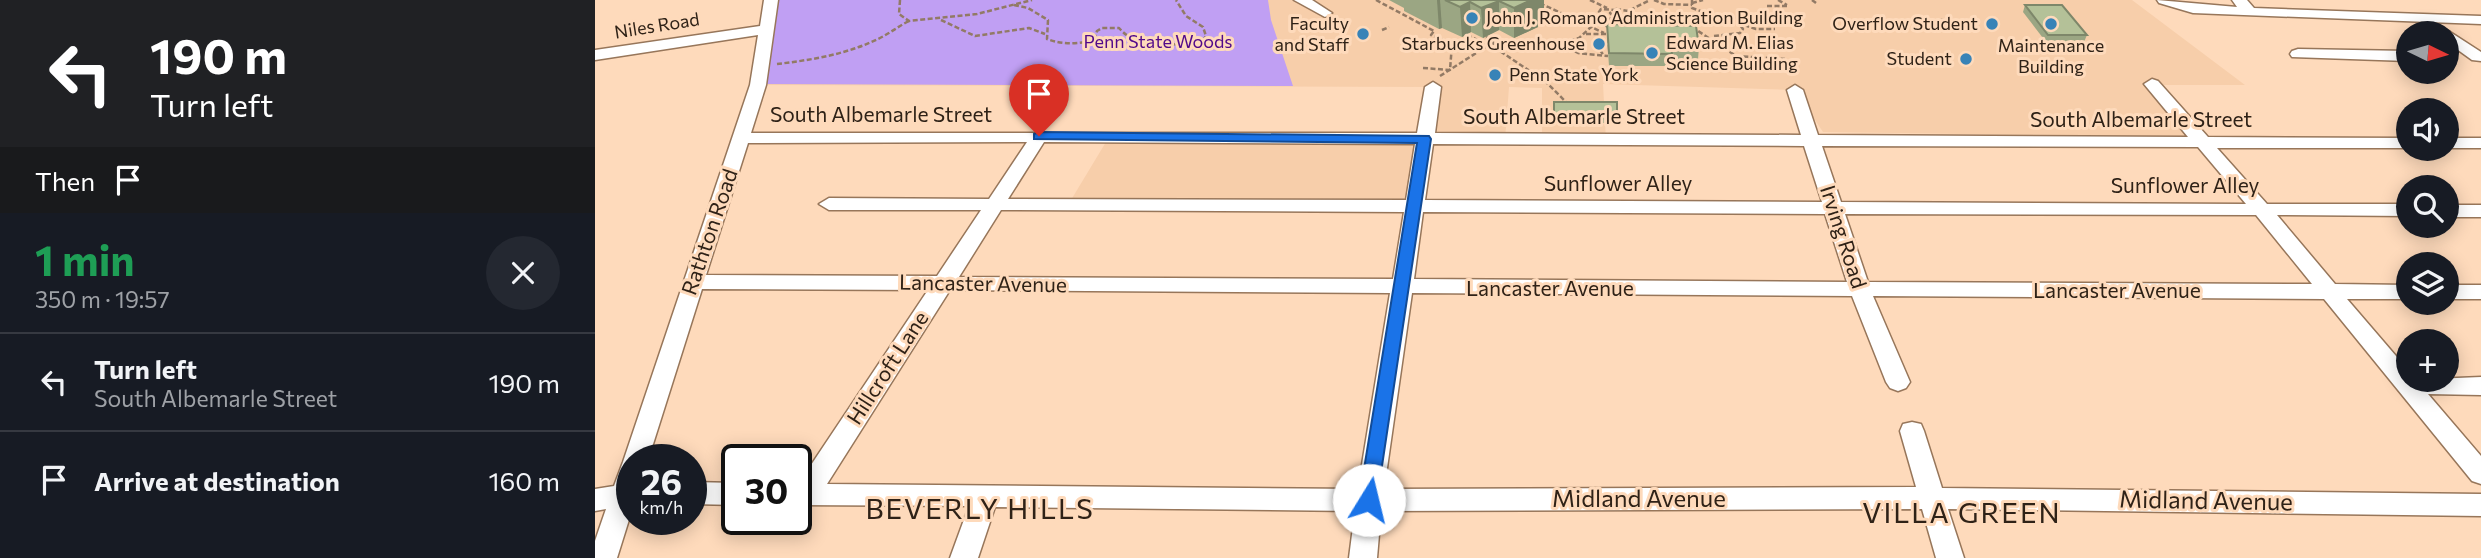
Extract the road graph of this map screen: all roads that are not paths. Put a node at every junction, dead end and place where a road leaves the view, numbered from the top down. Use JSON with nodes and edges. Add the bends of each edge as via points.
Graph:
{"nodes":[{"id":1,"x":771,"y":0,"type":"edge"},
{"id":2,"x":2164,"y":0,"type":"edge"},
{"id":3,"x":2245,"y":6,"type":"edge"},
{"id":4,"x":2421,"y":18,"type":"junction"},
{"id":5,"x":2481,"y":20,"type":"edge"},
{"id":6,"x":2426,"y":21,"type":"edge"},
{"id":7,"x":767,"y":29,"type":"junction"},
{"id":8,"x":2459,"y":44,"type":"edge"},
{"id":9,"x":2298,"y":54,"type":"dead end"},
{"id":10,"x":595,"y":55,"type":"edge"},
{"id":11,"x":2396,"y":56,"type":"edge"},
{"id":12,"x":2459,"y":57,"type":"edge"},
{"id":13,"x":2480,"y":58,"type":"edge"},
{"id":14,"x":1429,"y":79,"type":"road end"},
{"id":15,"x":2152,"y":84,"type":"dead end"},
{"id":16,"x":1795,"y":90,"type":"dead end"},
{"id":17,"x":1039,"y":136,"type":"junction"},
{"id":18,"x":741,"y":138,"type":"junction"},
{"id":19,"x":1424,"y":139,"type":"junction"},
{"id":20,"x":1812,"y":142,"type":"junction"},
{"id":21,"x":2202,"y":143,"type":"junction"},
{"id":22,"x":2396,"y":143,"type":"edge"},
{"id":23,"x":2459,"y":143,"type":"edge"},
{"id":24,"x":2481,"y":143,"type":"edge"},
{"id":25,"x":829,"y":204,"type":"dead end"},
{"id":26,"x":995,"y":205,"type":"junction"},
{"id":27,"x":1413,"y":206,"type":"junction"},
{"id":28,"x":1835,"y":208,"type":"junction"},
{"id":29,"x":2261,"y":209,"type":"junction"},
{"id":30,"x":2396,"y":210,"type":"edge"},
{"id":31,"x":2459,"y":211,"type":"edge"},
{"id":32,"x":2481,"y":211,"type":"edge"},
{"id":33,"x":693,"y":282,"type":"junction"},
{"id":34,"x":944,"y":283,"type":"junction"},
{"id":35,"x":1401,"y":288,"type":"junction"},
{"id":36,"x":1860,"y":290,"type":"junction"},
{"id":37,"x":2330,"y":292,"type":"junction"},
{"id":38,"x":2396,"y":292,"type":"edge"},
{"id":39,"x":2459,"y":292,"type":"edge"},
{"id":40,"x":2481,"y":292,"type":"edge"},
{"id":41,"x":2396,"y":373,"type":"edge"},
{"id":42,"x":1898,"y":383,"type":"dead end"},
{"id":43,"x":2459,"y":386,"type":"edge"},
{"id":44,"x":2481,"y":386,"type":"edge"},
{"id":45,"x":2412,"y":392,"type":"edge"},
{"id":46,"x":1912,"y":432,"type":"dead end"},
{"id":47,"x":640,"y":444,"type":"edge"},
{"id":48,"x":2481,"y":474,"type":"edge"},
{"id":49,"x":812,"y":478,"type":"edge"},
{"id":50,"x":616,"y":491,"type":"edge"},
{"id":51,"x":812,"y":494,"type":"edge"},
{"id":52,"x":985,"y":498,"type":"junction"},
{"id":53,"x":1930,"y":498,"type":"junction"},
{"id":54,"x":595,"y":500,"type":"edge"},
{"id":55,"x":1369,"y":500,"type":"junction"},
{"id":56,"x":2481,"y":505,"type":"edge"},
{"id":57,"x":616,"y":522,"type":"edge"},
{"id":58,"x":603,"y":558,"type":"edge"},
{"id":59,"x":964,"y":558,"type":"edge"},
{"id":60,"x":1363,"y":558,"type":"edge"},
{"id":61,"x":1950,"y":558,"type":"edge"}],
"edges":[{"from":1,"to":7,"type":"street","name":"Rathton Road"},
{"from":2,"to":3,"type":"street","via":[[2193,9]]},
{"from":3,"to":4,"type":"street"},
{"from":4,"to":5,"type":"street"},
{"from":4,"to":6,"type":"street"},
{"from":7,"to":10,"type":"street","name":"Niles Road"},
{"from":7,"to":18,"type":"street","name":"Rathton Road"},
{"from":8,"to":13,"type":"street"},
{"from":9,"to":11,"type":"street"},
{"from":12,"to":13,"type":"street"},
{"from":14,"to":19,"type":"street"},
{"from":15,"to":21,"type":"street"},
{"from":16,"to":20,"type":"street","name":"Irving Road"},
{"from":17,"to":18,"type":"street","name":"South Albemarle Street"},
{"from":17,"to":19,"type":"street","name":"South Albemarle Street"},
{"from":17,"to":26,"type":"street","name":"Hillcroft Lane"},
{"from":18,"to":33,"type":"street","name":"Rathton Road"},
{"from":19,"to":20,"type":"street","name":"South Albemarle Street"},
{"from":19,"to":27,"type":"street"},
{"from":20,"to":21,"type":"street","name":"South Albemarle Street"},
{"from":20,"to":28,"type":"street","name":"Irving Road"},
{"from":21,"to":22,"type":"street","name":"South Albemarle Street"},
{"from":21,"to":29,"type":"street"},
{"from":23,"to":24,"type":"street"},
{"from":25,"to":26,"type":"street","name":"Sunflower Alley"},
{"from":26,"to":27,"type":"street","name":"Sunflower Alley"},
{"from":26,"to":34,"type":"street","name":"Hillcroft Lane"},
{"from":27,"to":28,"type":"street","name":"Sunflower Alley"},
{"from":27,"to":35,"type":"street"},
{"from":28,"to":29,"type":"street","name":"Sunflower Alley"},
{"from":28,"to":36,"type":"street","name":"Irving Road"},
{"from":29,"to":30,"type":"street","name":"Sunflower Alley"},
{"from":29,"to":37,"type":"street"},
{"from":31,"to":32,"type":"street"},
{"from":33,"to":34,"type":"street","name":"Lancaster Avenue"},
{"from":33,"to":47,"type":"street","name":"Rathton Road"},
{"from":34,"to":35,"type":"street","name":"Lancaster Avenue"},
{"from":34,"to":49,"type":"street","name":"Hillcroft Lane"},
{"from":35,"to":36,"type":"street","name":"Lancaster Avenue"},
{"from":35,"to":55,"type":"street"},
{"from":36,"to":37,"type":"street","name":"Lancaster Avenue"},
{"from":36,"to":42,"type":"street","name":"Irving Road"},
{"from":37,"to":38,"type":"street","name":"Lancaster Avenue"},
{"from":37,"to":41,"type":"street"},
{"from":39,"to":40,"type":"street"},
{"from":43,"to":44,"type":"street"},
{"from":45,"to":48,"type":"street"},
{"from":46,"to":53,"type":"street"},
{"from":50,"to":54,"type":"street"},
{"from":51,"to":52,"type":"street","name":"Midland Avenue"},
{"from":52,"to":55,"type":"street","name":"Midland Avenue"},
{"from":52,"to":59,"type":"street"},
{"from":53,"to":55,"type":"street","name":"Midland Avenue"},
{"from":53,"to":56,"type":"street","name":"Midland Avenue"},
{"from":53,"to":61,"type":"street"},
{"from":55,"to":60,"type":"street"},
{"from":57,"to":58,"type":"street"}]}
